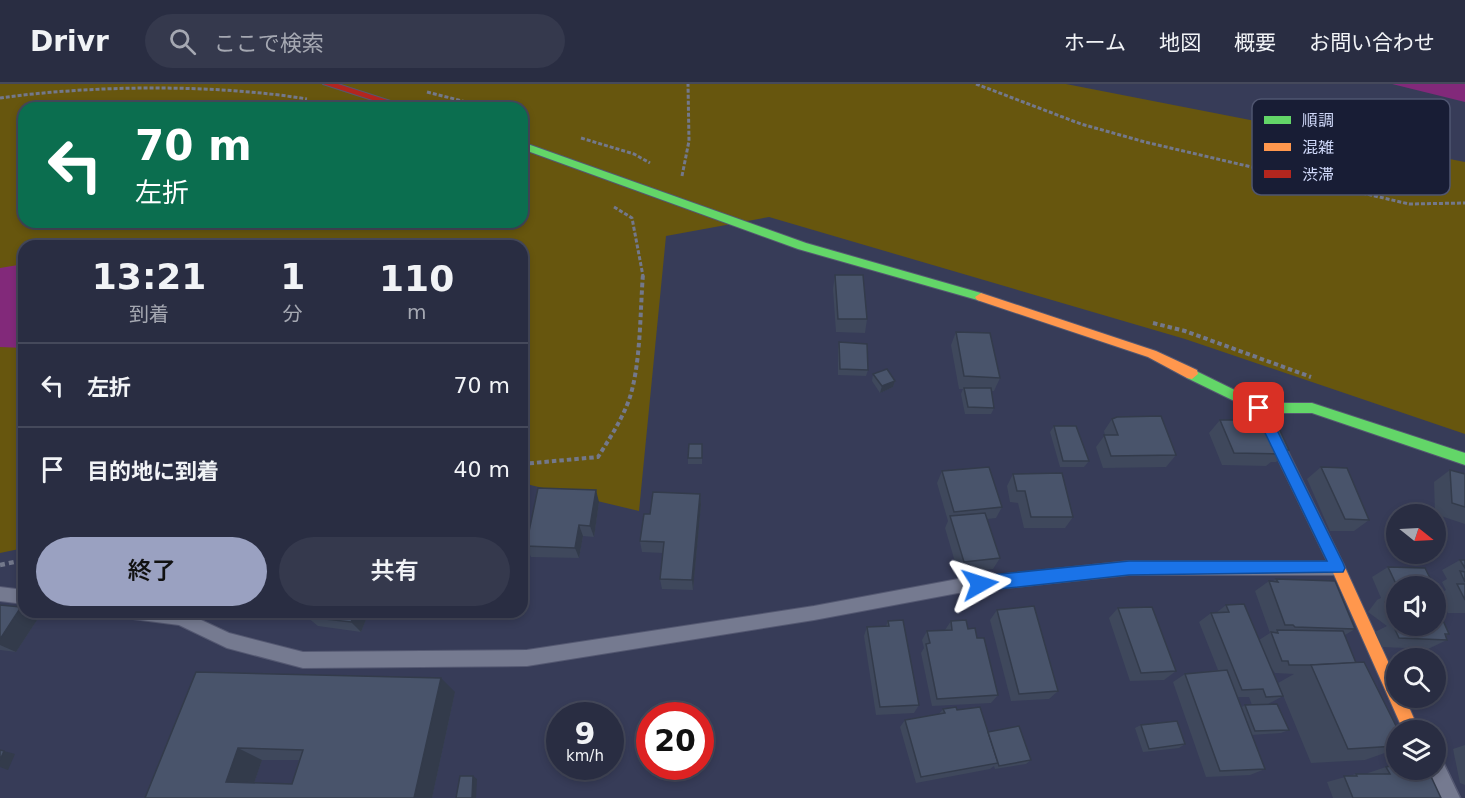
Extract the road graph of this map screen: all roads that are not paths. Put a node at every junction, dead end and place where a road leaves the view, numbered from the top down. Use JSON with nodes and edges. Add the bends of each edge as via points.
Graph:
{"nodes":[{"id":1,"x":328,"y":84,"type":"edge"},
{"id":2,"x":386,"y":102,"type":"edge"},
{"id":3,"x":528,"y":147,"type":"edge"},
{"id":4,"x":1265,"y":418,"type":"junction"},
{"id":5,"x":1465,"y":459,"type":"edge"},
{"id":6,"x":1338,"y":568,"type":"junction"},
{"id":7,"x":0,"y":594,"type":"edge"},
{"id":8,"x":18,"y":596,"type":"edge"},
{"id":9,"x":180,"y":618,"type":"edge"},
{"id":10,"x":1406,"y":720,"type":"edge"},
{"id":11,"x":1434,"y":780,"type":"edge"},
{"id":12,"x":1442,"y":798,"type":"edge"}],
"edges":[{"from":1,"to":2,"type":"street"},
{"from":3,"to":4,"type":"street","via":[[802,246],[1001,303],[1152,354]]},
{"from":4,"to":5,"type":"street","via":[[1312,408]]},
{"from":4,"to":6,"type":"lane"},
{"from":6,"to":9,"type":"lane","via":[[1129,568],[958,586],[527,658],[303,660],[227,640]]},
{"from":6,"to":10,"type":"street"},
{"from":7,"to":8,"type":"lane"},
{"from":11,"to":12,"type":"street"}]}
